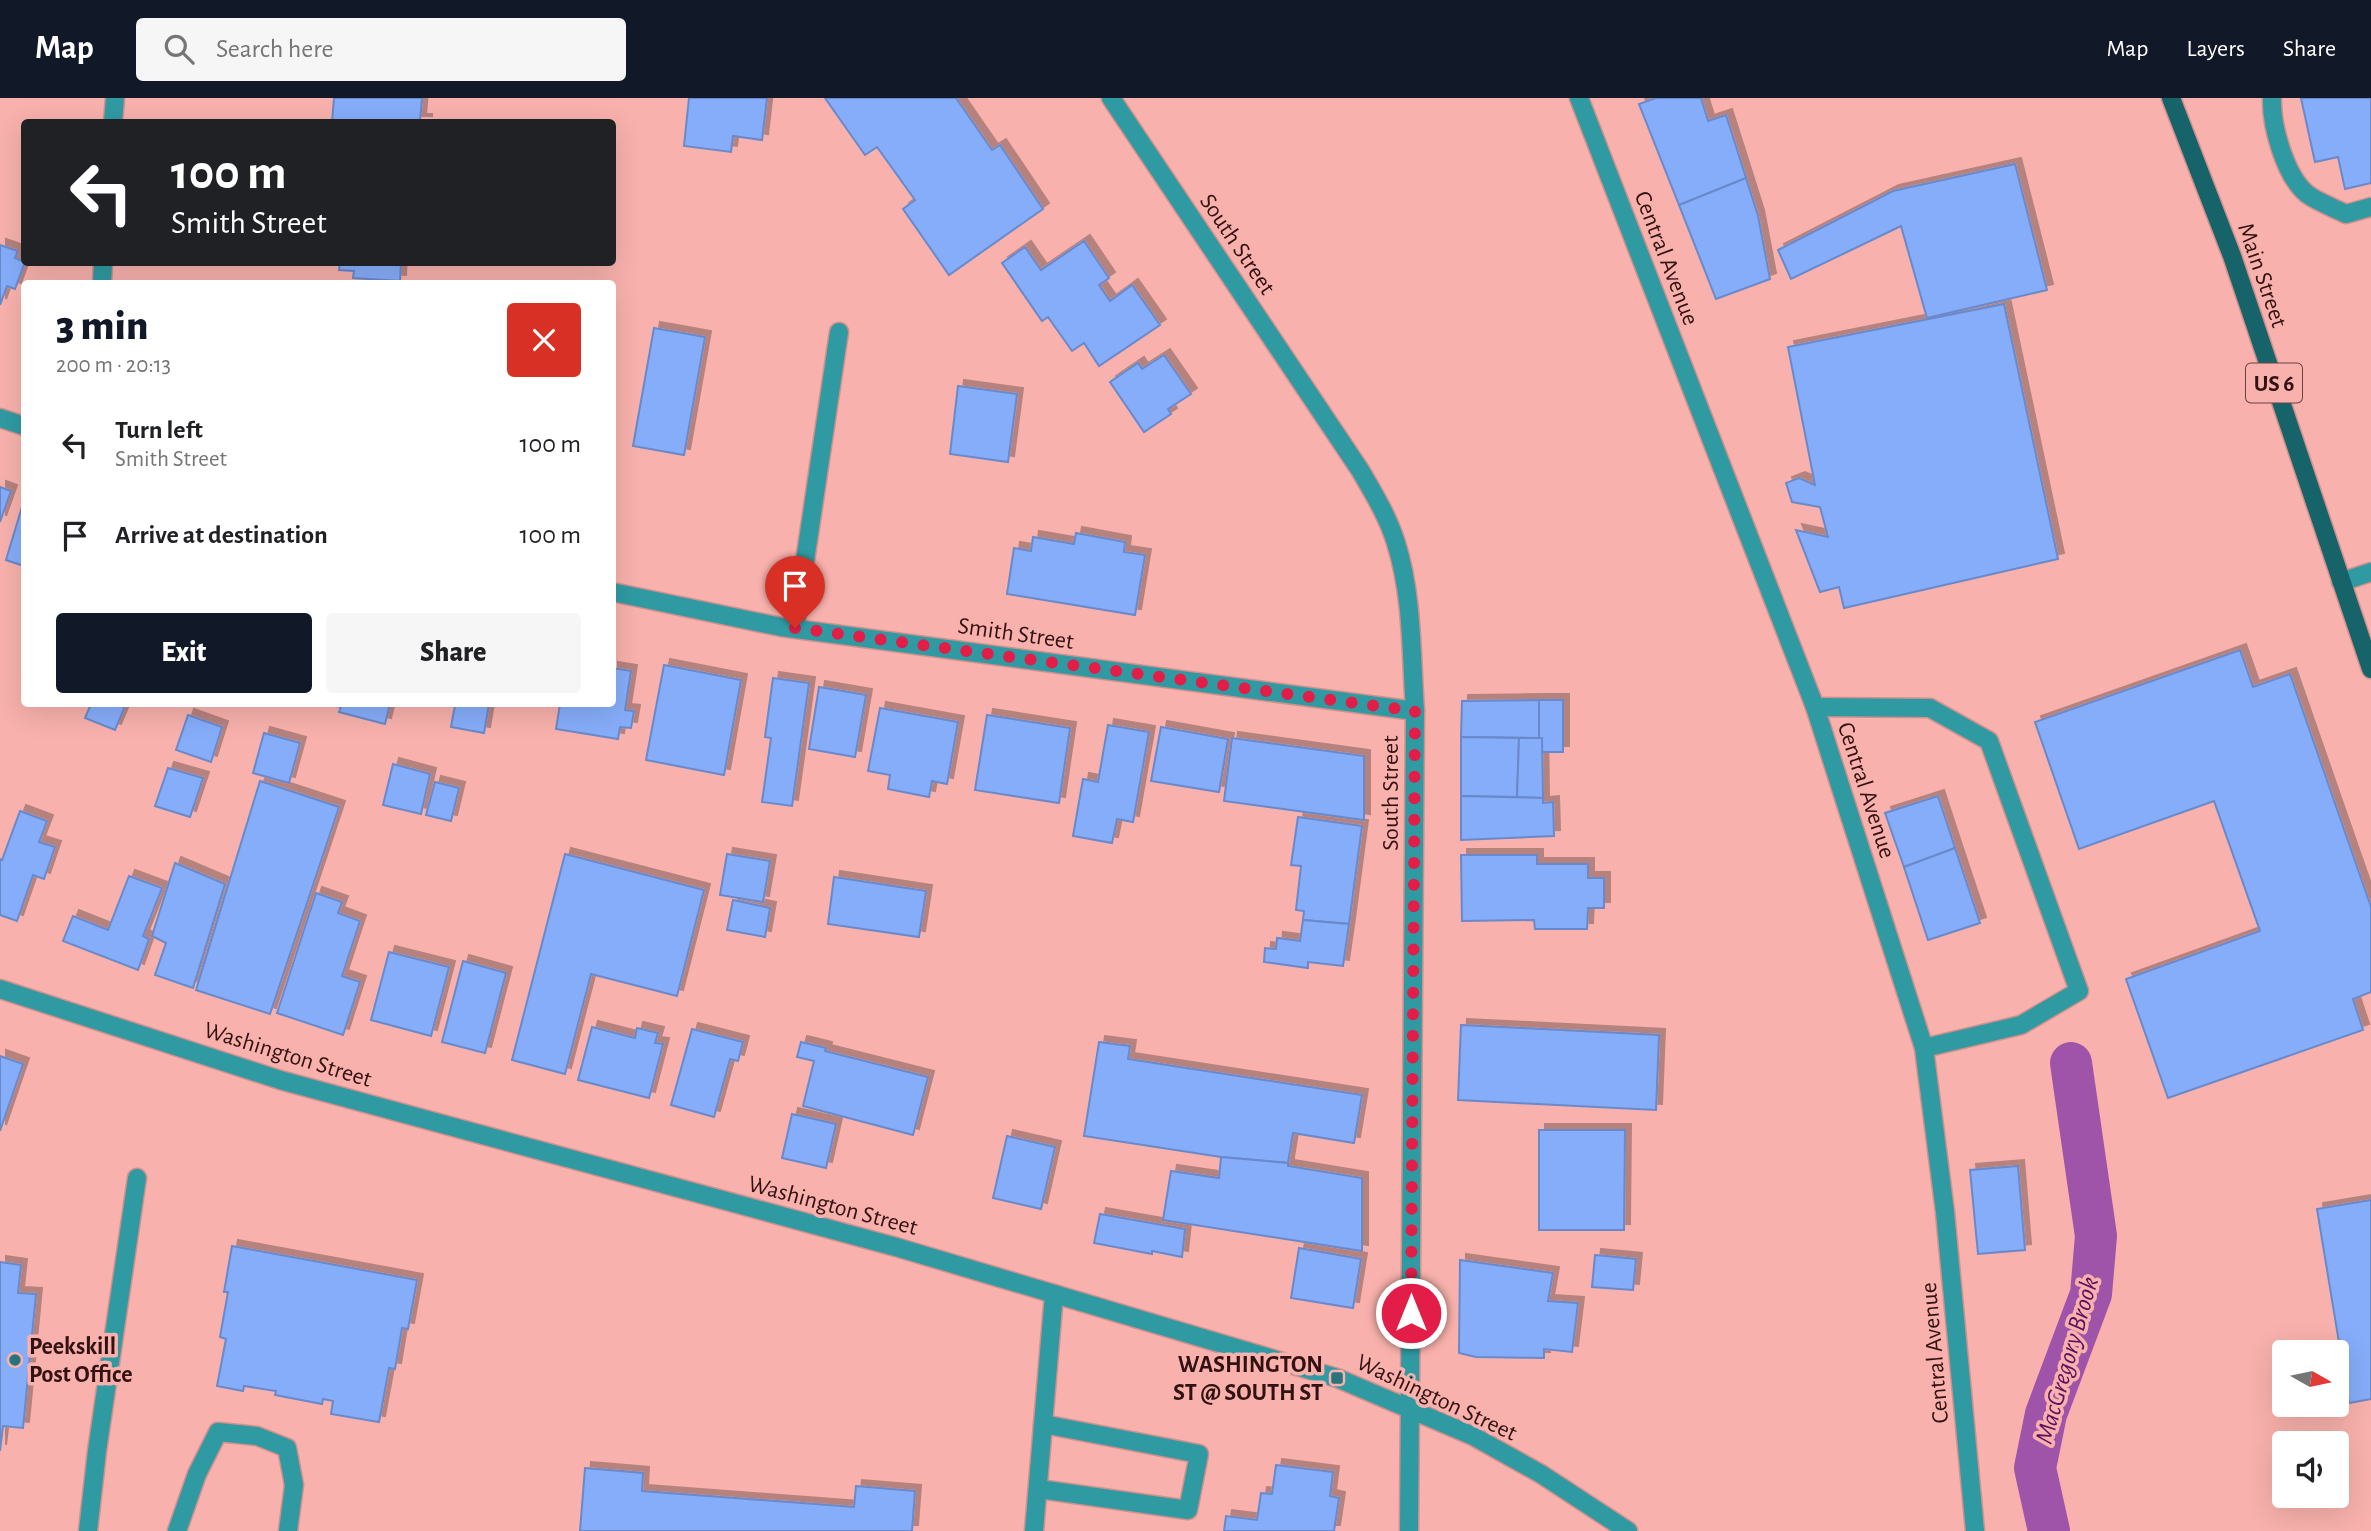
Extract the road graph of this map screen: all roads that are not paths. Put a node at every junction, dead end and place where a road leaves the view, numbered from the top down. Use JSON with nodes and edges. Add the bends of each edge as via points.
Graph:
{"nodes":[{"id":1,"x":115,"y":98,"type":"edge"},
{"id":2,"x":1111,"y":98,"type":"edge"},
{"id":3,"x":1579,"y":98,"type":"edge"},
{"id":4,"x":2171,"y":98,"type":"edge"},
{"id":5,"x":2272,"y":98,"type":"edge"},
{"id":6,"x":113,"y":119,"type":"edge"},
{"id":7,"x":2371,"y":208,"type":"edge"},
{"id":8,"x":839,"y":332,"type":"dead end"},
{"id":9,"x":0,"y":418,"type":"edge"},
{"id":10,"x":21,"y":425,"type":"edge"},
{"id":11,"x":2371,"y":572,"type":"edge"},
{"id":12,"x":2341,"y":582,"type":"junction"},
{"id":13,"x":616,"y":593,"type":"edge"},
{"id":14,"x":795,"y":628,"type":"junction"},
{"id":15,"x":2371,"y":669,"type":"edge"},
{"id":16,"x":1815,"y":707,"type":"junction"},
{"id":17,"x":1415,"y":711,"type":"junction"},
{"id":18,"x":0,"y":989,"type":"edge"},
{"id":19,"x":1924,"y":1048,"type":"junction"},
{"id":20,"x":137,"y":1178,"type":"dead end"},
{"id":21,"x":1054,"y":1294,"type":"junction"},
{"id":22,"x":1410,"y":1409,"type":"junction"},
{"id":23,"x":1043,"y":1424,"type":"junction"},
{"id":24,"x":1039,"y":1489,"type":"junction"},
{"id":25,"x":88,"y":1531,"type":"edge"},
{"id":26,"x":177,"y":1531,"type":"edge"},
{"id":27,"x":288,"y":1531,"type":"edge"},
{"id":28,"x":1034,"y":1531,"type":"edge"},
{"id":29,"x":1409,"y":1531,"type":"edge"},
{"id":30,"x":1628,"y":1531,"type":"edge"},
{"id":31,"x":1975,"y":1531,"type":"edge"}],
"edges":[{"from":1,"to":6,"type":"street"},
{"from":2,"to":17,"type":"street","name":"South Street","via":[[1381,506],[1407,592]]},
{"from":3,"to":16,"type":"street","name":"Central Avenue"},
{"from":4,"to":12,"type":"main road","name":"Main Street","number":"US 6","via":[[2232,256]]},
{"from":5,"to":7,"type":"street","via":[[2283,159],[2306,193],[2346,214]]},
{"from":8,"to":14,"type":"street"},
{"from":9,"to":10,"type":"street"},
{"from":11,"to":12,"type":"street"},
{"from":12,"to":15,"type":"main road","name":"Main Street","number":"US 6"},
{"from":13,"to":14,"type":"street","name":"Smith Street"},
{"from":14,"to":17,"type":"street","name":"Smith Street"},
{"from":16,"to":19,"type":"street","name":"Central Avenue"},
{"from":16,"to":19,"type":"street","via":[[1930,708],[1989,741],[2079,991],[2021,1025]]},
{"from":17,"to":22,"type":"street","name":"South Street"},
{"from":18,"to":21,"type":"street","name":"Washington Street","via":[[280,1080]]},
{"from":19,"to":31,"type":"street","name":"Central Avenue","via":[[1945,1212]]},
{"from":20,"to":25,"type":"street"},
{"from":21,"to":22,"type":"street","name":"Washington Street","via":[[1337,1378]]},
{"from":21,"to":23,"type":"street"},
{"from":22,"to":29,"type":"street","name":"South Street"},
{"from":22,"to":30,"type":"street","name":"Washington Street","via":[[1473,1436]]},
{"from":23,"to":24,"type":"street"},
{"from":23,"to":24,"type":"street","via":[[1199,1454],[1188,1510]]},
{"from":24,"to":28,"type":"street"},
{"from":26,"to":27,"type":"street","via":[[218,1432],[257,1436],[287,1448],[294,1485]]}]}
